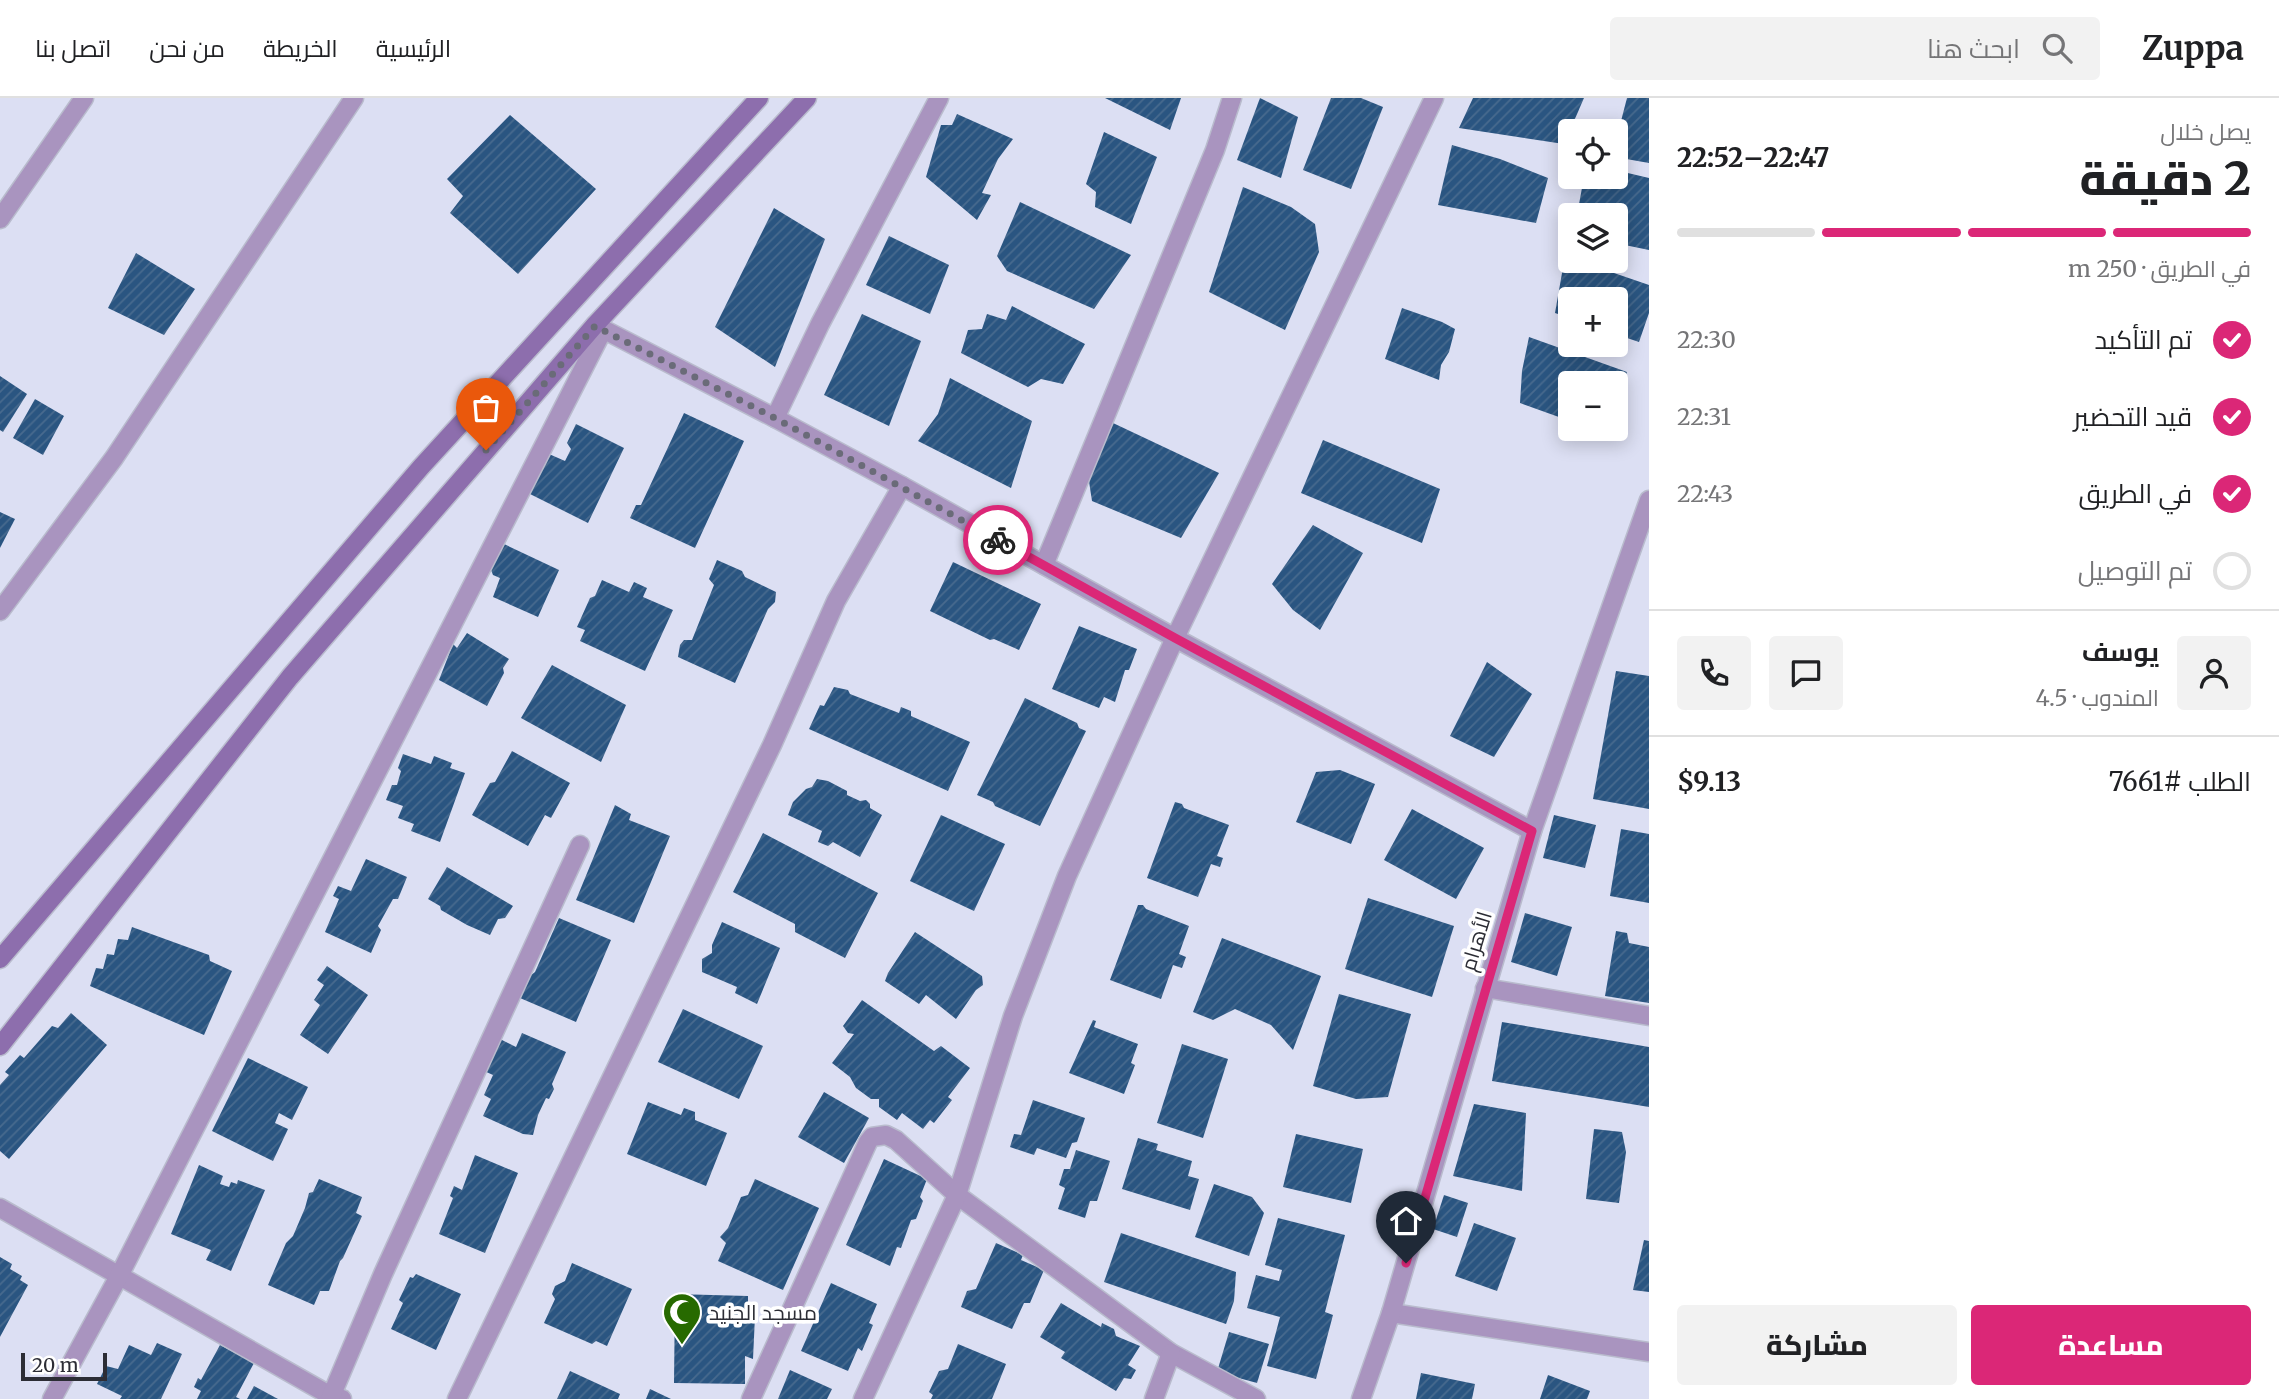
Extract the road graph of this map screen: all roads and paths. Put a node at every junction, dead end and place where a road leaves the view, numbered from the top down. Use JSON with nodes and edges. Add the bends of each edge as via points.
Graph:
{"nodes":[{"id":1,"x":84,"y":98,"type":"edge"},
{"id":2,"x":355,"y":98,"type":"edge"},
{"id":3,"x":759,"y":98,"type":"edge"},
{"id":4,"x":807,"y":98,"type":"edge"},
{"id":5,"x":939,"y":98,"type":"edge"},
{"id":6,"x":1232,"y":98,"type":"edge"},
{"id":7,"x":1434,"y":98,"type":"edge"},
{"id":8,"x":0,"y":219,"type":"edge"},
{"id":9,"x":599,"y":328,"type":"junction"},
{"id":10,"x":775,"y":418,"type":"junction"},
{"id":11,"x":902,"y":486,"type":"junction"},
{"id":12,"x":1649,"y":500,"type":"edge"},
{"id":13,"x":1646,"y":521,"type":"edge"},
{"id":14,"x":1044,"y":565,"type":"junction"},
{"id":15,"x":0,"y":611,"type":"edge"},
{"id":16,"x":1175,"y":638,"type":"junction"},
{"id":17,"x":1532,"y":831,"type":"junction"},
{"id":18,"x":580,"y":845,"type":"dead end"},
{"id":19,"x":0,"y":959,"type":"edge"},
{"id":20,"x":1485,"y":988,"type":"junction"},
{"id":21,"x":1649,"y":1016,"type":"edge"},
{"id":22,"x":0,"y":1046,"type":"edge"},
{"id":23,"x":957,"y":1195,"type":"junction"},
{"id":24,"x":0,"y":1208,"type":"edge"},
{"id":25,"x":119,"y":1276,"type":"junction"},
{"id":26,"x":1391,"y":1313,"type":"junction"},
{"id":27,"x":1649,"y":1352,"type":"edge"},
{"id":28,"x":1171,"y":1353,"type":"junction"},
{"id":29,"x":334,"y":1398,"type":"edge"},
{"id":30,"x":52,"y":1399,"type":"edge"},
{"id":31,"x":457,"y":1399,"type":"edge"},
{"id":32,"x":751,"y":1399,"type":"edge"},
{"id":33,"x":863,"y":1399,"type":"edge"},
{"id":34,"x":1154,"y":1399,"type":"edge"},
{"id":35,"x":1256,"y":1399,"type":"edge"},
{"id":36,"x":1361,"y":1399,"type":"edge"}],
"edges":[{"from":1,"to":8,"type":"street"},
{"from":2,"to":15,"type":"street","via":[[114,458]]},
{"from":3,"to":19,"type":"street","via":[[421,467]]},
{"from":4,"to":9,"type":"street"},
{"from":5,"to":10,"type":"street"},
{"from":6,"to":14,"type":"street","via":[[1215,150]]},
{"from":7,"to":16,"type":"street"},
{"from":9,"to":10,"type":"street"},
{"from":9,"to":22,"type":"street","via":[[290,677]]},
{"from":9,"to":25,"type":"street"},
{"from":10,"to":11,"type":"street"},
{"from":11,"to":14,"type":"street"},
{"from":11,"to":31,"type":"street","via":[[836,601],[772,745]]},
{"from":12,"to":13,"type":"street","name":"الأهرام"},
{"from":13,"to":17,"type":"street","name":"الأهرام"},
{"from":14,"to":16,"type":"street"},
{"from":16,"to":17,"type":"street"},
{"from":16,"to":23,"type":"street","via":[[1067,876],[1013,1016]]},
{"from":17,"to":20,"type":"street","name":"الأهرام"},
{"from":18,"to":29,"type":"street","via":[[383,1274]]},
{"from":20,"to":21,"type":"street"},
{"from":20,"to":26,"type":"street","name":"الأهرام"},
{"from":23,"to":28,"type":"street"},
{"from":23,"to":32,"type":"street","via":[[896,1140],[886,1135],[872,1137]]},
{"from":23,"to":33,"type":"street"},
{"from":24,"to":25,"type":"street"},
{"from":25,"to":29,"type":"street"},
{"from":25,"to":30,"type":"street"},
{"from":26,"to":27,"type":"street"},
{"from":26,"to":36,"type":"street","name":"الأهرام"},
{"from":28,"to":34,"type":"street"},
{"from":28,"to":35,"type":"street"}]}
